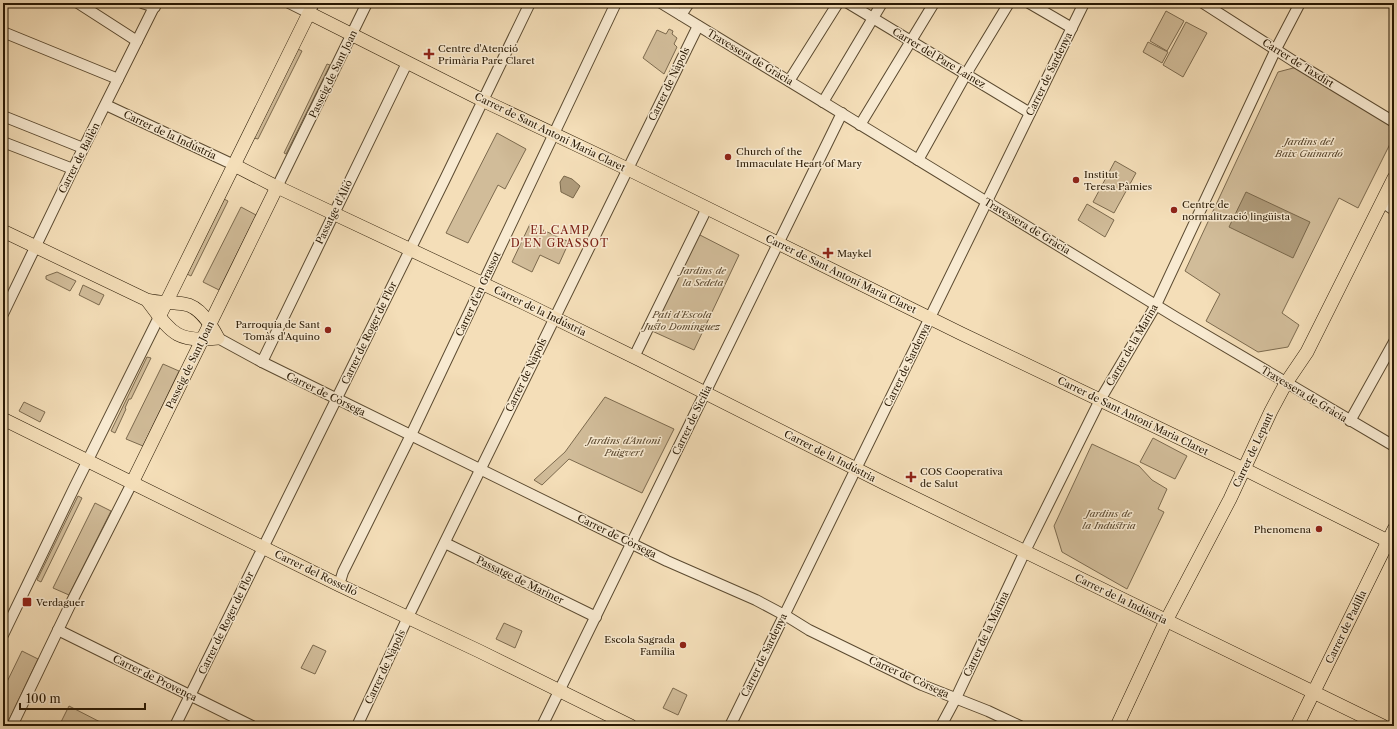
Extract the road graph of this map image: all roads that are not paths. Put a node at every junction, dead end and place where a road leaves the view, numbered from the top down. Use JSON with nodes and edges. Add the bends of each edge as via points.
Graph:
{"nodes":[{"id":1,"x":78,"y":3,"type":"edge"},
{"id":2,"x":142,"y":3,"type":"edge"},
{"id":3,"x":289,"y":3,"type":"edge"},
{"id":4,"x":367,"y":3,"type":"edge"},
{"id":5,"x":530,"y":3,"type":"edge"},
{"id":6,"x":616,"y":3,"type":"edge"},
{"id":7,"x":661,"y":3,"type":"edge"},
{"id":8,"x":689,"y":3,"type":"edge"},
{"id":9,"x":838,"y":3,"type":"edge"},
{"id":10,"x":848,"y":3,"type":"edge"},
{"id":11,"x":882,"y":3,"type":"edge"},
{"id":12,"x":934,"y":3,"type":"edge"},
{"id":13,"x":1009,"y":3,"type":"edge"},
{"id":14,"x":1028,"y":3,"type":"edge"},
{"id":15,"x":1084,"y":3,"type":"edge"},
{"id":16,"x":1203,"y":3,"type":"edge"},
{"id":17,"x":1300,"y":3,"type":"edge"},
{"id":18,"x":156,"y":5,"type":"edge"},
{"id":19,"x":311,"y":8,"type":"edge"},
{"id":20,"x":681,"y":15,"type":"junction"},
{"id":21,"x":873,"y":18,"type":"junction"},
{"id":22,"x":698,"y":26,"type":"junction"},
{"id":23,"x":1072,"y":28,"type":"junction"},
{"id":24,"x":3,"y":32,"type":"edge"},
{"id":25,"x":352,"y":35,"type":"junction"},
{"id":26,"x":137,"y":41,"type":"junction"},
{"id":27,"x":912,"y":41,"type":"junction"},
{"id":28,"x":1276,"y":48,"type":"junction"},
{"id":29,"x":407,"y":63,"type":"junction"},
{"id":30,"x":966,"y":74,"type":"junction"},
{"id":31,"x":118,"y":79,"type":"junction"},
{"id":32,"x":789,"y":81,"type":"junction"},
{"id":33,"x":484,"y":101,"type":"junction"},
{"id":34,"x":823,"y":102,"type":"junction"},
{"id":35,"x":106,"y":105,"type":"junction"},
{"id":36,"x":1030,"y":113,"type":"junction"},
{"id":37,"x":842,"y":114,"type":"junction"},
{"id":38,"x":3,"y":116,"type":"edge"},
{"id":39,"x":1394,"y":122,"type":"edge"},
{"id":40,"x":860,"y":125,"type":"junction"},
{"id":41,"x":553,"y":135,"type":"junction"},
{"id":42,"x":3,"y":142,"type":"edge"},
{"id":43,"x":83,"y":148,"type":"junction"},
{"id":44,"x":918,"y":160,"type":"junction"},
{"id":45,"x":234,"y":165,"type":"junction"},
{"id":46,"x":73,"y":169,"type":"junction"},
{"id":47,"x":627,"y":170,"type":"junction"},
{"id":48,"x":1394,"y":178,"type":"edge"},
{"id":49,"x":277,"y":187,"type":"junction"},
{"id":50,"x":987,"y":202,"type":"junction"},
{"id":51,"x":1382,"y":202,"type":"junction"},
{"id":52,"x":707,"y":208,"type":"junction"},
{"id":53,"x":1394,"y":210,"type":"edge"},
{"id":54,"x":334,"y":213,"type":"junction"},
{"id":55,"x":3,"y":231,"type":"edge"},
{"id":56,"x":778,"y":243,"type":"junction"},
{"id":57,"x":36,"y":247,"type":"junction"},
{"id":58,"x":411,"y":249,"type":"junction"},
{"id":59,"x":482,"y":284,"type":"junction"},
{"id":60,"x":147,"y":300,"type":"junction"},
{"id":61,"x":166,"y":303,"type":"junction"},
{"id":62,"x":1156,"y":305,"type":"junction"},
{"id":63,"x":3,"y":314,"type":"edge"},
{"id":64,"x":160,"y":317,"type":"junction"},
{"id":65,"x":554,"y":318,"type":"junction"},
{"id":66,"x":930,"y":318,"type":"junction"},
{"id":67,"x":210,"y":324,"type":"junction"},
{"id":68,"x":218,"y":338,"type":"junction"},
{"id":69,"x":202,"y":340,"type":"junction"},
{"id":70,"x":1394,"y":342,"type":"edge"},
{"id":71,"x":634,"y":357,"type":"junction"},
{"id":72,"x":262,"y":362,"type":"junction"},
{"id":73,"x":1286,"y":384,"type":"junction"},
{"id":74,"x":705,"y":393,"type":"junction"},
{"id":75,"x":337,"y":399,"type":"junction"},
{"id":76,"x":1100,"y":400,"type":"junction"},
{"id":77,"x":3,"y":418,"type":"edge"},
{"id":78,"x":1350,"y":421,"type":"junction"},
{"id":79,"x":411,"y":435,"type":"junction"},
{"id":80,"x":1394,"y":446,"type":"edge"},
{"id":81,"x":87,"y":461,"type":"junction"},
{"id":82,"x":1244,"y":468,"type":"junction"},
{"id":83,"x":480,"y":469,"type":"junction"},
{"id":84,"x":856,"y":469,"type":"junction"},
{"id":85,"x":132,"y":483,"type":"junction"},
{"id":86,"x":1394,"y":529,"type":"edge"},
{"id":87,"x":1391,"y":542,"type":"edge"},
{"id":88,"x":444,"y":543,"type":"junction"},
{"id":89,"x":631,"y":543,"type":"junction"},
{"id":90,"x":263,"y":547,"type":"junction"},
{"id":91,"x":1025,"y":551,"type":"junction"},
{"id":92,"x":339,"y":585,"type":"junction"},
{"id":93,"x":784,"y":615,"type":"junction"},
{"id":94,"x":408,"y":617,"type":"junction"},
{"id":95,"x":596,"y":617,"type":"junction"},
{"id":96,"x":1166,"y":621,"type":"junction"},
{"id":97,"x":58,"y":630,"type":"junction"},
{"id":98,"x":3,"y":635,"type":"edge"},
{"id":99,"x":560,"y":691,"type":"junction"},
{"id":100,"x":1313,"y":693,"type":"junction"},
{"id":101,"x":190,"y":695,"type":"junction"},
{"id":102,"x":956,"y":698,"type":"junction"},
{"id":103,"x":12,"y":726,"type":"edge"},
{"id":104,"x":175,"y":726,"type":"edge"},
{"id":105,"x":252,"y":726,"type":"edge"},
{"id":106,"x":356,"y":726,"type":"edge"},
{"id":107,"x":542,"y":726,"type":"edge"},
{"id":108,"x":631,"y":726,"type":"edge"},
{"id":109,"x":730,"y":726,"type":"edge"},
{"id":110,"x":942,"y":726,"type":"edge"},
{"id":111,"x":1020,"y":726,"type":"edge"},
{"id":112,"x":1117,"y":726,"type":"edge"},
{"id":113,"x":1297,"y":726,"type":"edge"},
{"id":114,"x":1383,"y":726,"type":"edge"}],
"edges":[{"from":1,"to":26,"type":"street"},
{"from":2,"to":18,"type":"street"},
{"from":3,"to":19,"type":"street","name":"Carrer de Sant Antoni Maria Claret"},
{"from":4,"to":25,"type":"street","name":"Passeig de Sant Joan"},
{"from":5,"to":33,"type":"street","name":"Carrer de Roger de Flor"},
{"from":6,"to":41,"type":"street","name":"Carrer d'en Grassot"},
{"from":7,"to":20,"type":"street","name":"Travessera de Gràcia"},
{"from":8,"to":20,"type":"street"},
{"from":9,"to":32,"type":"street"},
{"from":10,"to":21,"type":"street","name":"Carrer del Pare Laínez"},
{"from":11,"to":21,"type":"street"},
{"from":12,"to":27,"type":"street"},
{"from":13,"to":30,"type":"street"},
{"from":14,"to":23,"type":"street"},
{"from":15,"to":23,"type":"street","name":"Carrer de Sardenya"},
{"from":16,"to":28,"type":"street","name":"Carrer de Taxdirt"},
{"from":17,"to":28,"type":"street","name":"Carrer de la Marina"},
{"from":18,"to":26,"type":"street","name":"Carrer de Bailèn"},
{"from":19,"to":25,"type":"main road","name":"Carrer de Sant Antoni Maria Claret"},
{"from":19,"to":45,"type":"main road"},
{"from":20,"to":22,"type":"street","name":"Travessera de Gràcia"},
{"from":21,"to":27,"type":"street","name":"Carrer del Pare Laínez"},
{"from":21,"to":34,"type":"street"},
{"from":22,"to":32,"type":"street","name":"Travessera de Gràcia"},
{"from":22,"to":47,"type":"street","name":"Carrer de Nàpols"},
{"from":23,"to":36,"type":"street","name":"Carrer de Sardenya"},
{"from":24,"to":31,"type":"street"},
{"from":25,"to":29,"type":"main road","name":"Carrer de Sant Antoni Maria Claret"},
{"from":25,"to":49,"type":"street","name":"Passeig de Sant Joan"},
{"from":26,"to":31,"type":"street","name":"Carrer de Bailèn"},
{"from":27,"to":30,"type":"street","name":"Carrer del Pare Laínez"},
{"from":27,"to":40,"type":"street"},
{"from":28,"to":39,"type":"street","name":"Carrer de Taxdirt"},
{"from":28,"to":62,"type":"street","name":"Carrer de la Marina"},
{"from":29,"to":33,"type":"main road","name":"Carrer de Sant Antoni Maria Claret"},
{"from":29,"to":54,"type":"street","name":"Passatge d'Alió"},
{"from":30,"to":36,"type":"street","name":"Carrer del Pare Laínez"},
{"from":30,"to":44,"type":"street"},
{"from":31,"to":35,"type":"street","name":"Carrer de Bailèn"},
{"from":32,"to":34,"type":"street","name":"Travessera de Gràcia"},
{"from":33,"to":41,"type":"main road","name":"Carrer de Sant Antoni Maria Claret"},
{"from":33,"to":58,"type":"street","name":"Carrer de Roger de Flor"},
{"from":34,"to":37,"type":"street","name":"Travessera de Gràcia"},
{"from":35,"to":43,"type":"street","name":"Carrer de Bailèn"},
{"from":35,"to":45,"type":"street","name":"Carrer de la Indústria"},
{"from":36,"to":50,"type":"street","name":"Carrer de Sardenya"},
{"from":37,"to":40,"type":"street","name":"Travessera de Gràcia"},
{"from":37,"to":56,"type":"street","name":"Carrer de Sicília"},
{"from":38,"to":43,"type":"street"},
{"from":40,"to":44,"type":"street","name":"Travessera de Gràcia"},
{"from":41,"to":47,"type":"main road","name":"Carrer de Sant Antoni Maria Claret"},
{"from":41,"to":59,"type":"street","name":"Carrer d'en Grassot"},
{"from":42,"to":46,"type":"street"},
{"from":43,"to":46,"type":"street","name":"Carrer de Bailèn"},
{"from":44,"to":50,"type":"street","name":"Travessera de Gràcia"},
{"from":45,"to":49,"type":"main road","name":"Carrer de la Indústria"},
{"from":45,"to":61,"type":"main road"},
{"from":46,"to":57,"type":"street","name":"Carrer de Bailèn"},
{"from":47,"to":52,"type":"main road","name":"Carrer de Sant Antoni Maria Claret"},
{"from":47,"to":65,"type":"street","name":"Carrer de Nàpols"},
{"from":48,"to":51,"type":"main road","name":"Carrer de Lepant"},
{"from":49,"to":54,"type":"main road","name":"Carrer de la Indústria"},
{"from":49,"to":67,"type":"main road","name":"Passeig de Sant Joan"},
{"from":50,"to":62,"type":"street","name":"Travessera de Gràcia"},
{"from":50,"to":66,"type":"street","name":"Carrer de Sardenya"},
{"from":51,"to":53,"type":"street"},
{"from":51,"to":73,"type":"main road","name":"Carrer de Lepant","via":[[1308,350]]},
{"from":52,"to":56,"type":"main road","name":"Carrer de Sant Antoni Maria Claret"},
{"from":52,"to":71,"type":"street"},
{"from":54,"to":58,"type":"main road","name":"Carrer de la Indústria"},
{"from":54,"to":72,"type":"street","name":"Passatge d'Alió"},
{"from":55,"to":57,"type":"main road"},
{"from":56,"to":66,"type":"main road","name":"Carrer de Sant Antoni Maria Claret"},
{"from":56,"to":74,"type":"street","name":"Carrer de Sicília"},
{"from":57,"to":60,"type":"main road"},
{"from":57,"to":63,"type":"street","name":"Carrer de Bailèn"},
{"from":58,"to":59,"type":"main road","name":"Carrer de la Indústria"},
{"from":58,"to":75,"type":"street","name":"Carrer de Roger de Flor"},
{"from":59,"to":65,"type":"main road","name":"Carrer de la Indústria"},
{"from":59,"to":79,"type":"street","name":"Carrer d'en Grassot"},
{"from":60,"to":61,"type":"main road"},
{"from":60,"to":64,"type":"main road"},
{"from":61,"to":64,"type":"main road"},
{"from":61,"to":67,"type":"main road","via":[[191,306]]},
{"from":62,"to":73,"type":"street","name":"Travessera de Gràcia"},
{"from":62,"to":76,"type":"street","name":"Carrer de la Marina"},
{"from":64,"to":69,"type":"main road","via":[[177,334]]},
{"from":64,"to":81,"type":"street"},
{"from":65,"to":71,"type":"main road","name":"Carrer de la Indústria"},
{"from":65,"to":83,"type":"street","name":"Carrer de Nàpols"},
{"from":66,"to":76,"type":"main road","name":"Carrer de Sant Antoni Maria Claret"},
{"from":66,"to":84,"type":"street","name":"Carrer de Sardenya"},
{"from":67,"to":68,"type":"main road"},
{"from":67,"to":69,"type":"main road","name":"Passeig de Sant Joan"},
{"from":68,"to":69,"type":"main road"},
{"from":68,"to":72,"type":"street","name":"Carrer de Còrsega"},
{"from":69,"to":85,"type":"main road","name":"Passeig de Sant Joan"},
{"from":70,"to":78,"type":"street"},
{"from":71,"to":74,"type":"main road","name":"Carrer de la Indústria"},
{"from":72,"to":75,"type":"street","name":"Carrer de Còrsega"},
{"from":73,"to":78,"type":"street","name":"Travessera de Gràcia"},
{"from":73,"to":82,"type":"main road","name":"Carrer de Lepant"},
{"from":74,"to":84,"type":"main road","name":"Carrer de la Indústria"},
{"from":74,"to":89,"type":"street","name":"Carrer de Sicília"},
{"from":75,"to":79,"type":"street","name":"Carrer de Còrsega"},
{"from":75,"to":90,"type":"street","name":"Carrer de Roger de Flor"},
{"from":76,"to":82,"type":"main road","name":"Carrer de Sant Antoni Maria Claret"},
{"from":76,"to":91,"type":"street","name":"Carrer de la Marina"},
{"from":77,"to":81,"type":"main road","name":"Carrer del Rosselló"},
{"from":78,"to":80,"type":"street","name":"Travessera de Gràcia"},
{"from":79,"to":83,"type":"street","name":"Carrer de Còrsega"},
{"from":79,"to":92,"type":"street","name":"Carrer d'en Grassot","via":[[343,572]]},
{"from":81,"to":85,"type":"main road","name":"Carrer del Rosselló"},
{"from":81,"to":98,"type":"street"},
{"from":82,"to":87,"type":"main road","name":"Carrer de Sant Antoni Maria Claret"},
{"from":82,"to":96,"type":"main road","name":"Carrer de Lepant"},
{"from":83,"to":88,"type":"street","name":"Carrer de Nàpols"},
{"from":83,"to":89,"type":"street","name":"Carrer de Còrsega"},
{"from":84,"to":91,"type":"main road","name":"Carrer de la Indústria"},
{"from":84,"to":93,"type":"street","name":"Carrer de Sardenya"},
{"from":85,"to":90,"type":"main road","name":"Carrer del Rosselló"},
{"from":85,"to":97,"type":"street","name":"Passeig de Sant Joan"},
{"from":86,"to":87,"type":"main road","name":"Carrer de Padilla"},
{"from":87,"to":100,"type":"main road","name":"Carrer de Padilla"},
{"from":88,"to":94,"type":"street","name":"Carrer de Nàpols"},
{"from":88,"to":95,"type":"street","name":"Passatge de Mariner"},
{"from":89,"to":93,"type":"street","name":"Carrer de Còrsega"},
{"from":89,"to":95,"type":"street","name":"Carrer de Sicília"},
{"from":90,"to":92,"type":"main road","name":"Carrer del Rosselló"},
{"from":90,"to":101,"type":"street","name":"Carrer de Roger de Flor"},
{"from":91,"to":96,"type":"main road","name":"Carrer de la Indústria"},
{"from":91,"to":102,"type":"street","name":"Carrer de la Marina"},
{"from":92,"to":94,"type":"main road","name":"Carrer del Rosselló"},
{"from":93,"to":102,"type":"street","name":"Carrer de Còrsega","via":[[809,630],[922,685]]},
{"from":93,"to":109,"type":"street","name":"Carrer de Sardenya"},
{"from":94,"to":99,"type":"main road","name":"Carrer del Rosselló"},
{"from":94,"to":106,"type":"street","name":"Carrer de Nàpols"},
{"from":95,"to":99,"type":"street","name":"Carrer de Sicília"},
{"from":96,"to":100,"type":"main road","name":"Carrer de la Indústria"},
{"from":96,"to":112,"type":"main road","name":"Carrer de Lepant"},
{"from":97,"to":101,"type":"street","name":"Carrer de Provença"},
{"from":97,"to":103,"type":"street","name":"Passeig de Sant Joan"},
{"from":99,"to":107,"type":"street","name":"Carrer de Sicília"},
{"from":99,"to":108,"type":"main road","name":"Carrer del Rosselló"},
{"from":100,"to":113,"type":"main road","name":"Carrer de Padilla"},
{"from":100,"to":114,"type":"main road","name":"Carrer de la Indústria"},
{"from":101,"to":104,"type":"street","name":"Carrer de Roger de Flor"},
{"from":101,"to":105,"type":"street","name":"Carrer de Provença"},
{"from":102,"to":110,"type":"street","name":"Carrer de la Marina"},
{"from":102,"to":111,"type":"street","name":"Carrer de Còrsega"}]}
